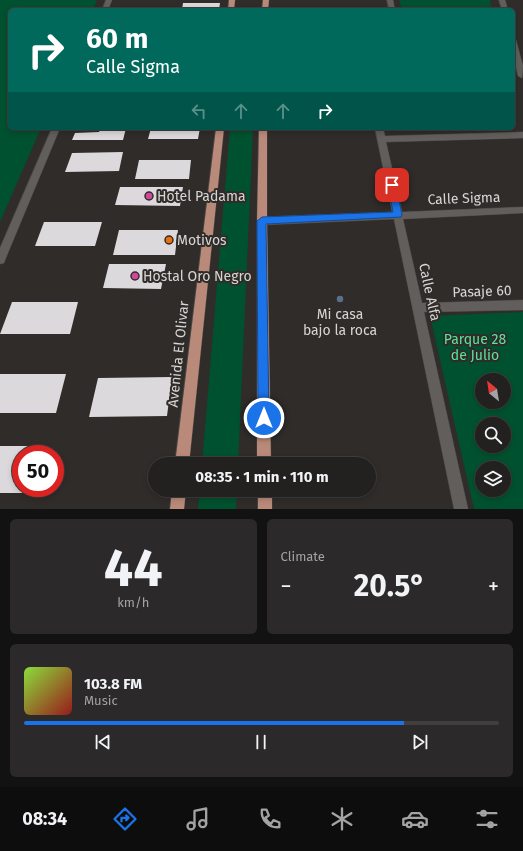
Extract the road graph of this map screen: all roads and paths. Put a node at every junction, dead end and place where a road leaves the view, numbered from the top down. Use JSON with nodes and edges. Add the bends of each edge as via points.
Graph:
{"nodes":[{"id":1,"x":515,"y":47,"type":"edge"},
{"id":2,"x":523,"y":76,"type":"edge"},
{"id":3,"x":55,"y":130,"type":"edge"},
{"id":4,"x":220,"y":130,"type":"edge"},
{"id":5,"x":263,"y":130,"type":"edge"},
{"id":6,"x":380,"y":130,"type":"edge"},
{"id":7,"x":523,"y":135,"type":"edge"},
{"id":8,"x":382,"y":139,"type":"junction"},
{"id":9,"x":523,"y":210,"type":"edge"},
{"id":10,"x":398,"y":215,"type":"junction"},
{"id":11,"x":262,"y":221,"type":"junction"},
{"id":12,"x":0,"y":260,"type":"edge"},
{"id":13,"x":523,"y":304,"type":"edge"},
{"id":14,"x":418,"y":308,"type":"junction"},
{"id":15,"x":183,"y":457,"type":"edge"},
{"id":16,"x":264,"y":457,"type":"edge"},
{"id":17,"x":178,"y":497,"type":"edge"},
{"id":18,"x":264,"y":497,"type":"edge"},
{"id":19,"x":177,"y":509,"type":"edge"},
{"id":20,"x":265,"y":509,"type":"edge"},
{"id":21,"x":461,"y":509,"type":"edge"}],
"edges":[{"from":1,"to":2,"type":"street"},
{"from":3,"to":12,"type":"street"},
{"from":4,"to":15,"type":"main road","name":"Avenida El Olivar"},
{"from":5,"to":11,"type":"main road"},
{"from":6,"to":8,"type":"street","name":"Calle Alfa"},
{"from":7,"to":8,"type":"street"},
{"from":8,"to":10,"type":"street","name":"Calle Alfa"},
{"from":9,"to":10,"type":"street","name":"Calle Sigma"},
{"from":10,"to":11,"type":"street","name":"Calle Sigma"},
{"from":10,"to":14,"type":"street","name":"Calle Alfa"},
{"from":11,"to":16,"type":"main road"},
{"from":13,"to":14,"type":"street","name":"Pasaje 60"},
{"from":14,"to":21,"type":"street","name":"Calle Alfa"},
{"from":17,"to":19,"type":"main road"},
{"from":18,"to":20,"type":"main road"}]}
